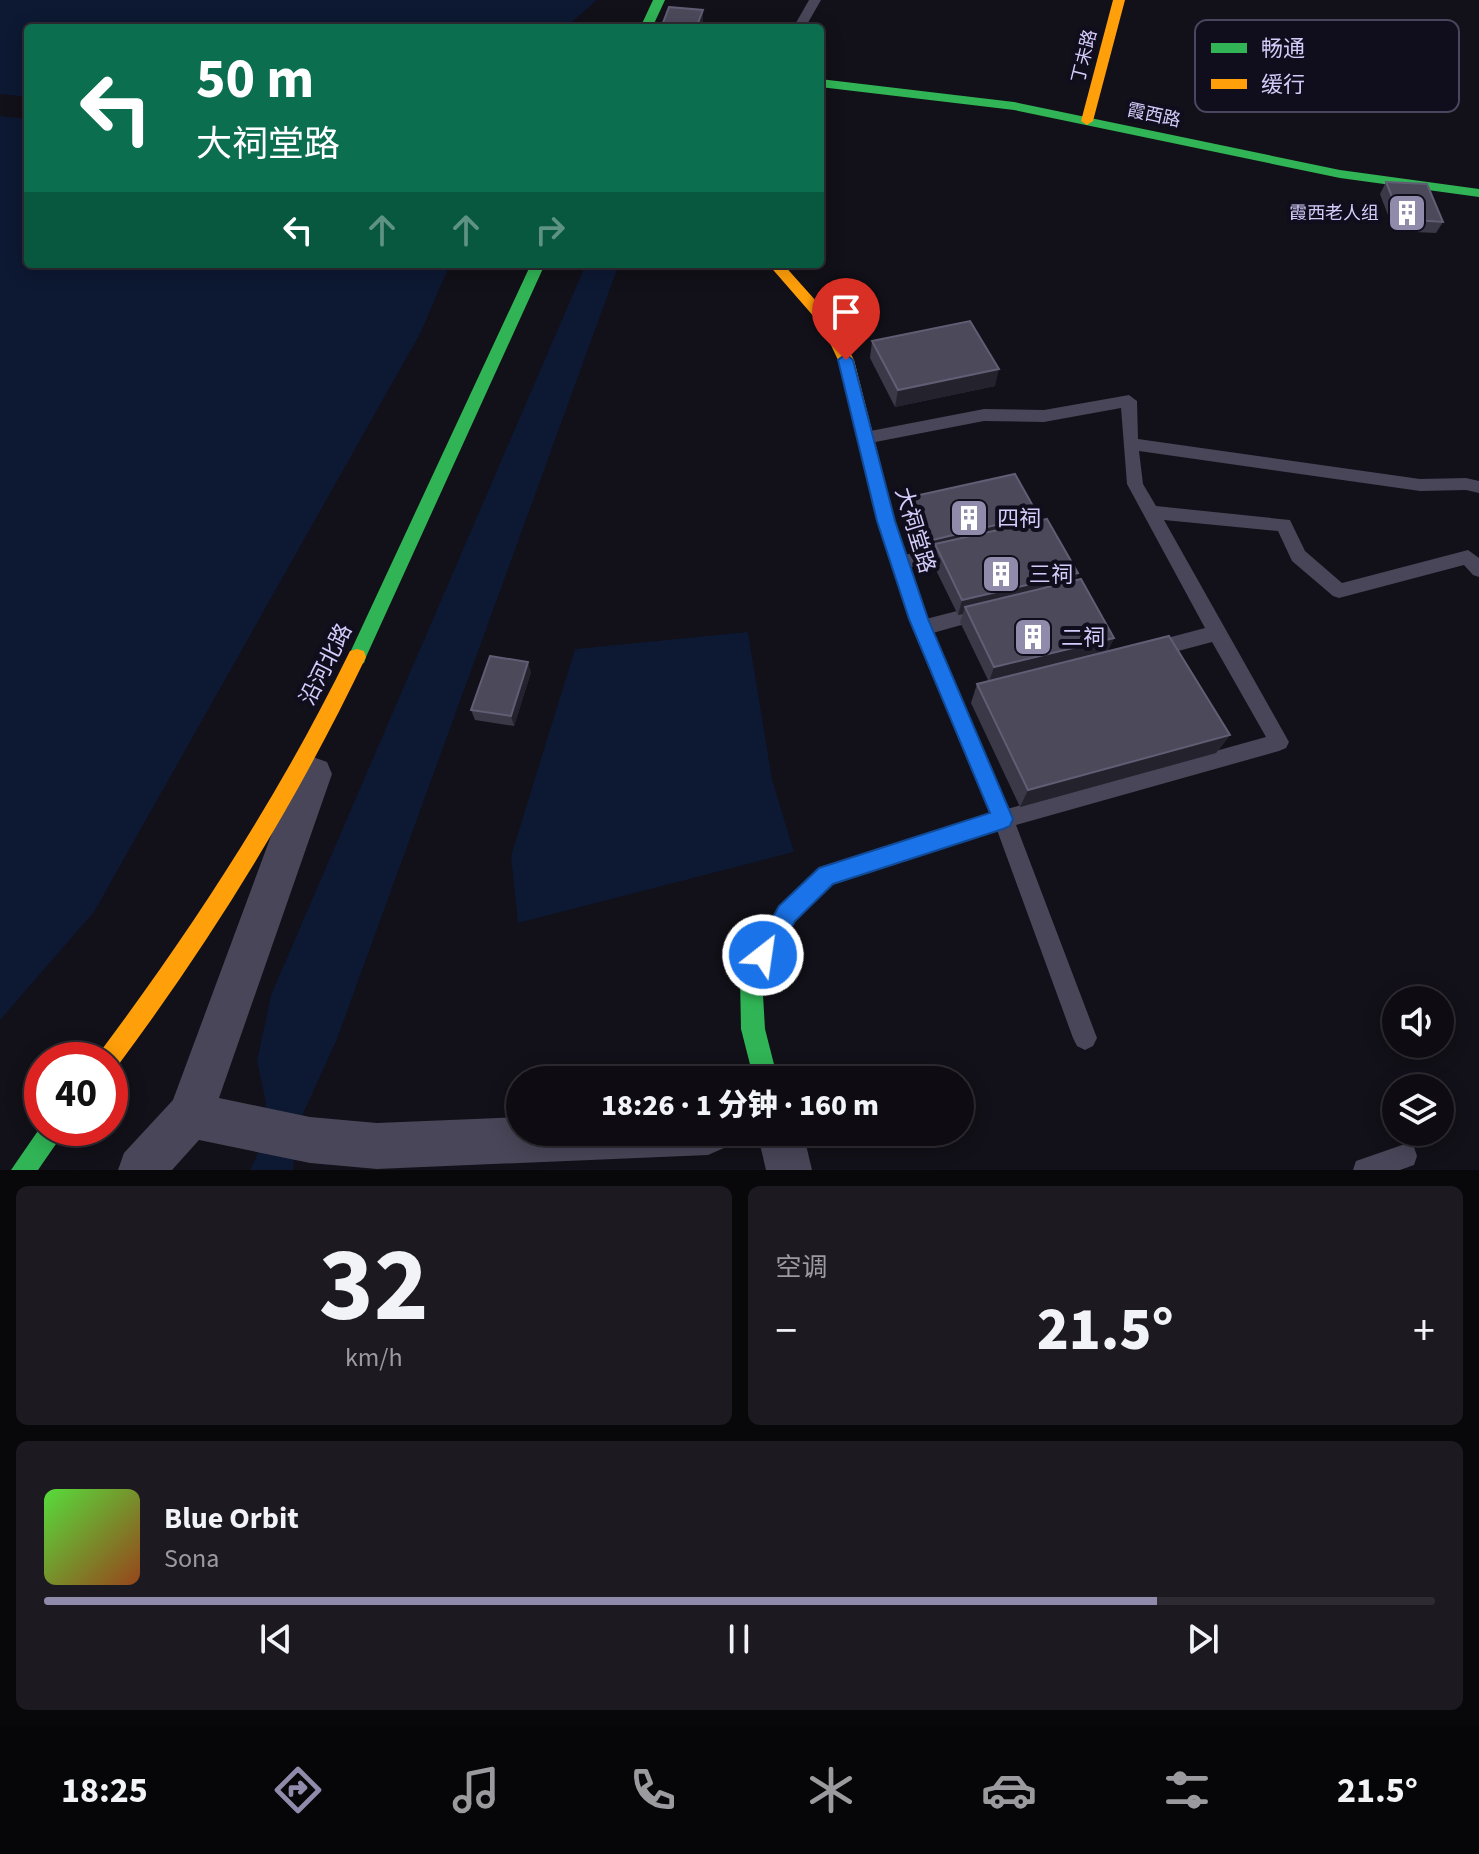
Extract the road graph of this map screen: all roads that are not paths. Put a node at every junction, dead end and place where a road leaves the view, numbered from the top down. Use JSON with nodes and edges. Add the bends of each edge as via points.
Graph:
{"nodes":[{"id":1,"x":659,"y":0,"type":"edge"},
{"id":2,"x":815,"y":0,"type":"edge"},
{"id":3,"x":1119,"y":0,"type":"edge"},
{"id":4,"x":648,"y":24,"type":"edge"},
{"id":5,"x":801,"y":24,"type":"edge"},
{"id":6,"x":824,"y":83,"type":"edge"},
{"id":7,"x":1087,"y":121,"type":"junction"},
{"id":8,"x":1479,"y":193,"type":"edge"},
{"id":9,"x":536,"y":268,"type":"edge"},
{"id":10,"x":779,"y":268,"type":"edge"},
{"id":11,"x":865,"y":438,"type":"junction"},
{"id":12,"x":1130,"y":444,"type":"junction"},
{"id":13,"x":1479,"y":487,"type":"edge"},
{"id":14,"x":1150,"y":512,"type":"junction"},
{"id":15,"x":973,"y":545,"type":"edge"},
{"id":16,"x":900,"y":563,"type":"junction"},
{"id":17,"x":1479,"y":570,"type":"edge"},
{"id":18,"x":1008,"y":607,"type":"edge"},
{"id":19,"x":922,"y":628,"type":"junction"},
{"id":20,"x":1217,"y":633,"type":"junction"},
{"id":21,"x":1132,"y":655,"type":"edge"},
{"id":22,"x":348,"y":675,"type":"junction"},
{"id":23,"x":1003,"y":819,"type":"junction"},
{"id":24,"x":1085,"y":1038,"type":"dead end"},
{"id":25,"x":122,"y":1042,"type":"edge"},
{"id":26,"x":762,"y":1066,"type":"edge"},
{"id":27,"x":190,"y":1115,"type":"junction"},
{"id":28,"x":41,"y":1146,"type":"edge"},
{"id":29,"x":528,"y":1146,"type":"edge"},
{"id":30,"x":783,"y":1146,"type":"edge"},
{"id":31,"x":1405,"y":1156,"type":"dead end"},
{"id":32,"x":374,"y":1158,"type":"edge"},
{"id":33,"x":23,"y":1170,"type":"edge"},
{"id":34,"x":141,"y":1170,"type":"edge"},
{"id":35,"x":789,"y":1170,"type":"edge"},
{"id":36,"x":1365,"y":1170,"type":"edge"}],
"edges":[{"from":1,"to":4,"type":"street"},
{"from":2,"to":5,"type":"lane"},
{"from":3,"to":7,"type":"street","name":"丁未路"},
{"from":6,"to":7,"type":"street","name":"霞西路","via":[[1014,106]]},
{"from":7,"to":8,"type":"street","name":"霞西路","via":[[1340,174]]},
{"from":9,"to":22,"type":"street","name":"沿河北路"},
{"from":10,"to":11,"type":"street","name":"大祠堂路","via":[[828,324],[846,360]]},
{"from":11,"to":12,"type":"lane","via":[[984,415],[1044,416],[1129,401]]},
{"from":11,"to":16,"type":"street","name":"大祠堂路"},
{"from":12,"to":13,"type":"lane","via":[[1420,485]]},
{"from":12,"to":14,"type":"lane","via":[[1135,484]]},
{"from":14,"to":17,"type":"lane","via":[[1284,525],[1298,556],[1339,591],[1468,557]]},
{"from":14,"to":20,"type":"lane"},
{"from":15,"to":16,"type":"lane"},
{"from":16,"to":19,"type":"street","name":"大祠堂路"},
{"from":18,"to":19,"type":"lane"},
{"from":19,"to":23,"type":"street","name":"大祠堂路","via":[[959,698]]},
{"from":20,"to":21,"type":"lane"},
{"from":20,"to":23,"type":"lane","via":[[1279,742]]},
{"from":22,"to":25,"type":"street","name":"沿河北路","via":[[258,841]]},
{"from":22,"to":27,"type":"street"},
{"from":23,"to":24,"type":"lane"},
{"from":23,"to":26,"type":"street","via":[[826,876],[787,914],[751,976],[753,1029]]},
{"from":27,"to":32,"type":"street"},
{"from":27,"to":34,"type":"street"},
{"from":28,"to":33,"type":"street"},
{"from":29,"to":32,"type":"street"},
{"from":30,"to":35,"type":"street"},
{"from":31,"to":36,"type":"lane"}]}
